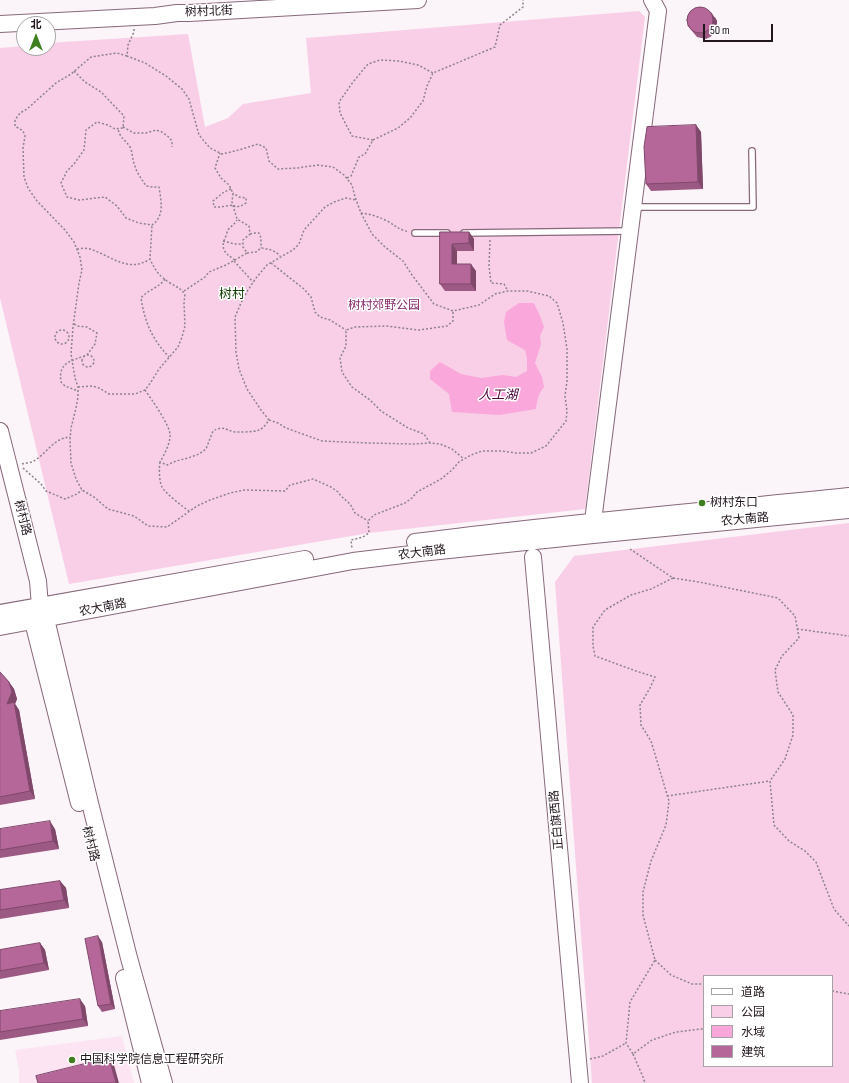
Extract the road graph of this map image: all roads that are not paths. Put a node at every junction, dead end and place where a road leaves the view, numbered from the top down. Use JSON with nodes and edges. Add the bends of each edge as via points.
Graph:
{"nodes":[{"id":1,"x":418,"y":0,"type":"edge"},
{"id":2,"x":652,"y":0,"type":"edge"},
{"id":3,"x":176,"y":6,"type":"edge"},
{"id":4,"x":0,"y":24,"type":"edge"},
{"id":5,"x":752,"y":151,"type":"dead end"},
{"id":6,"x":633,"y":206,"type":"junction"},
{"id":7,"x":630,"y":231,"type":"junction"},
{"id":8,"x":415,"y":233,"type":"road end"},
{"id":9,"x":452,"y":233,"type":"edge"},
{"id":10,"x":460,"y":233,"type":"edge"},
{"id":11,"x":0,"y":431,"type":"edge"},
{"id":12,"x":849,"y":496,"type":"edge"},
{"id":13,"x":849,"y":510,"type":"edge"},
{"id":14,"x":593,"y":521,"type":"junction"},
{"id":15,"x":533,"y":557,"type":"dead end"},
{"id":16,"x":0,"y":613,"type":"edge"},
{"id":17,"x":39,"y":615,"type":"junction"},
{"id":18,"x":0,"y":627,"type":"edge"},
{"id":19,"x":578,"y":1082,"type":"edge"},
{"id":20,"x":150,"y":1083,"type":"edge"},
{"id":21,"x":164,"y":1083,"type":"edge"}],
"edges":[{"from":1,"to":3,"type":"main road","name":"树村北街","via":[[189,14]]},
{"from":2,"to":6,"type":"main road","via":[[658,11]]},
{"from":3,"to":4,"type":"main road","name":"树村北街","via":[[133,17]]},
{"from":5,"to":6,"type":"lane","via":[[753,206]]},
{"from":6,"to":7,"type":"main road"},
{"from":7,"to":10,"type":"lane"},
{"from":7,"to":14,"type":"main road"},
{"from":8,"to":9,"type":"lane"},
{"from":11,"to":17,"type":"main road","name":"树村路","via":[[38,581]]},
{"from":12,"to":14,"type":"main road","name":"农大南路"},
{"from":13,"to":17,"type":"main road","name":"农大南路","via":[[593,534],[353,561]]},
{"from":14,"to":17,"type":"main road","name":"农大南路","via":[[352,551]]},
{"from":15,"to":19,"type":"main road","name":"正白旗西路"},
{"from":16,"to":17,"type":"main road","name":"农大南路"},
{"from":17,"to":18,"type":"main road","name":"农大南路"},
{"from":17,"to":20,"type":"main road","name":"树村路"},
{"from":17,"to":21,"type":"main road","name":"树村路"}]}
